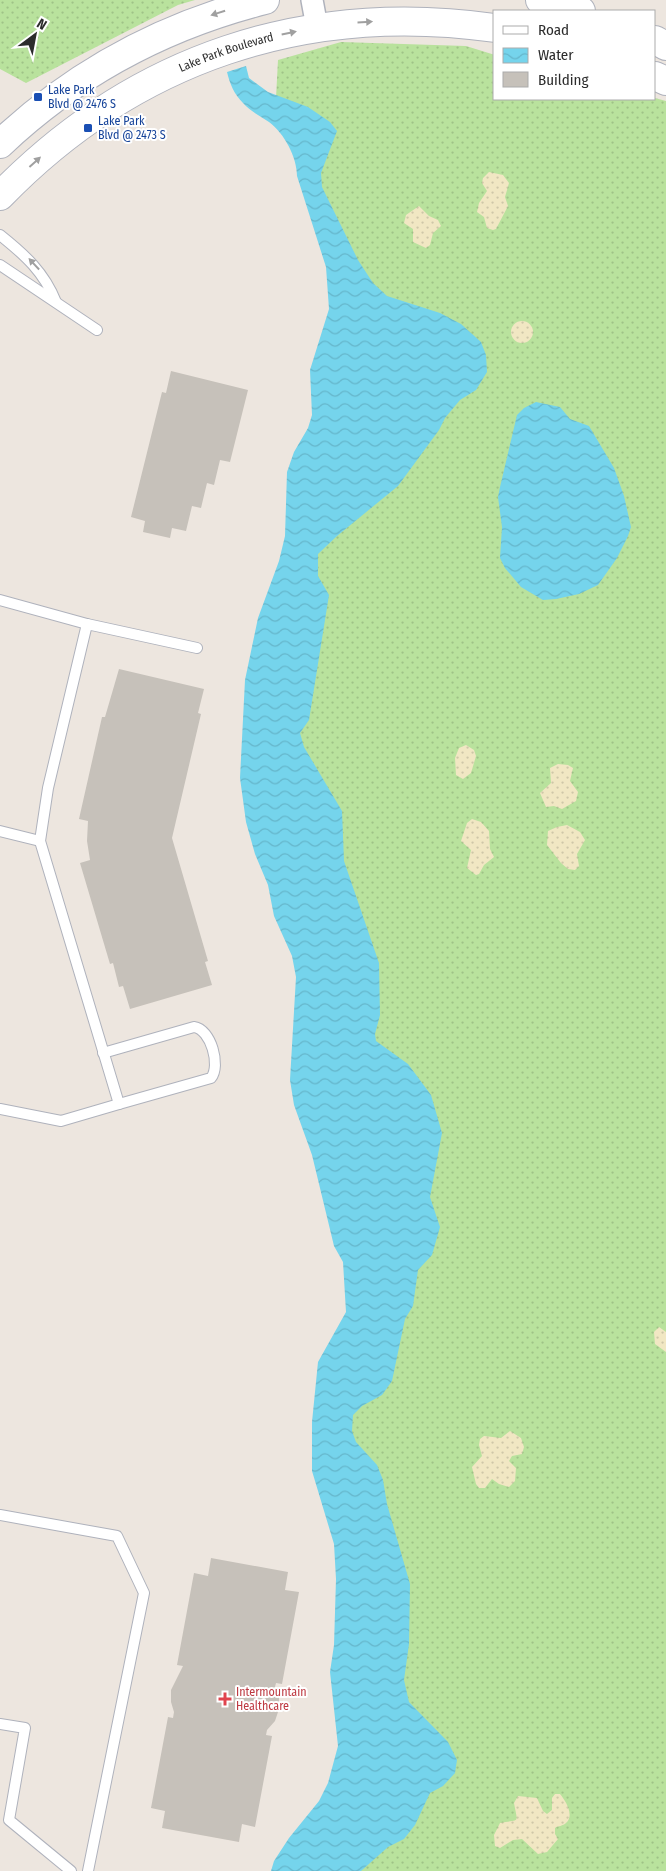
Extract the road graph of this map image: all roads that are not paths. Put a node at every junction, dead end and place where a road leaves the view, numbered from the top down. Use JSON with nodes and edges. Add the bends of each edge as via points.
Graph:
{"nodes":[{"id":1,"x":265,"y":0,"type":"edge"},
{"id":2,"x":312,"y":0,"type":"edge"},
{"id":3,"x":540,"y":0,"type":"edge"},
{"id":4,"x":577,"y":10,"type":"edge"},
{"id":5,"x":317,"y":27,"type":"junction"},
{"id":6,"x":493,"y":28,"type":"edge"},
{"id":7,"x":0,"y":144,"type":"edge"},
{"id":8,"x":0,"y":196,"type":"edge"},
{"id":9,"x":0,"y":235,"type":"edge"},
{"id":10,"x":0,"y":265,"type":"edge"},
{"id":11,"x":56,"y":302,"type":"junction"},
{"id":12,"x":97,"y":330,"type":"dead end"},
{"id":13,"x":0,"y":600,"type":"edge"},
{"id":14,"x":87,"y":624,"type":"junction"},
{"id":15,"x":197,"y":648,"type":"dead end"},
{"id":16,"x":0,"y":831,"type":"edge"},
{"id":17,"x":40,"y":841,"type":"junction"},
{"id":18,"x":104,"y":1053,"type":"junction"},
{"id":19,"x":119,"y":1104,"type":"junction"},
{"id":20,"x":0,"y":1110,"type":"edge"},
{"id":21,"x":0,"y":1515,"type":"edge"},
{"id":22,"x":0,"y":1724,"type":"edge"},
{"id":23,"x":71,"y":1871,"type":"edge"},
{"id":24,"x":88,"y":1871,"type":"edge"}],
"edges":[{"from":1,"to":7,"type":"street","one_way":true,"via":[[190,23],[124,54],[46,104]]},
{"from":2,"to":5,"type":"street"},
{"from":3,"to":4,"type":"street"},
{"from":5,"to":6,"type":"street","name":"Lake Park Boulevard","one_way":true,"via":[[411,21]]},
{"from":8,"to":5,"type":"street","name":"Lake Park Boulevard","one_way":true,"via":[[81,124],[151,81],[225,50]]},
{"from":11,"to":9,"type":"lane","one_way":true,"via":[[42,273]]},
{"from":10,"to":11,"type":"lane"},
{"from":11,"to":12,"type":"lane"},
{"from":13,"to":14,"type":"lane"},
{"from":14,"to":15,"type":"lane"},
{"from":14,"to":17,"type":"lane","via":[[48,788]]},
{"from":16,"to":17,"type":"lane"},
{"from":17,"to":18,"type":"lane"},
{"from":18,"to":19,"type":"lane"},
{"from":18,"to":19,"type":"lane","via":[[194,1027],[204,1030],[208,1036],[216,1064],[211,1078]]},
{"from":19,"to":20,"type":"lane","via":[[60,1121]]},
{"from":21,"to":24,"type":"lane","via":[[117,1536],[144,1593]]},
{"from":22,"to":23,"type":"lane","via":[[25,1728],[9,1820]]}]}
